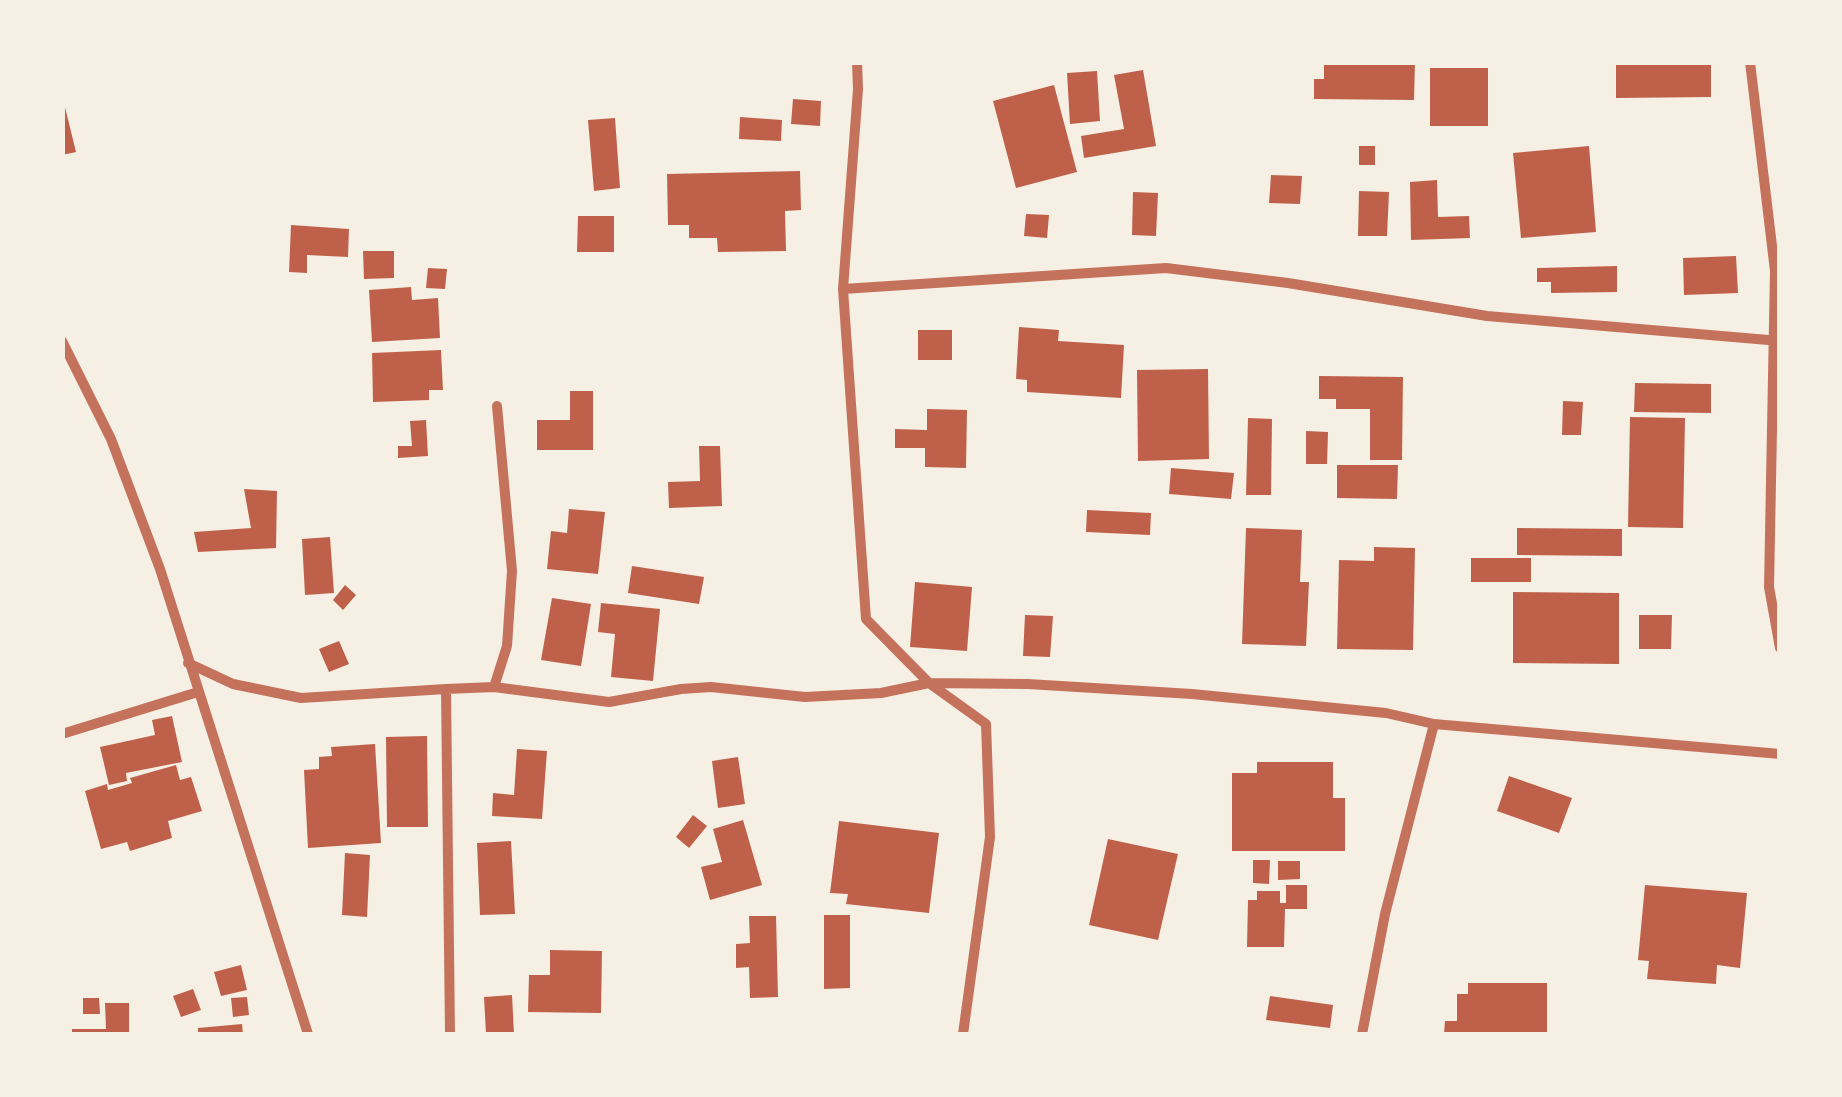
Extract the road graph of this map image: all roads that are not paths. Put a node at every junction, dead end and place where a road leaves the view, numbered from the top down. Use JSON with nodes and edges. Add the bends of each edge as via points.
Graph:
{"nodes":[{"id":1,"x":857,"y":62,"type":"edge"},
{"id":2,"x":1750,"y":62,"type":"edge"},
{"id":3,"x":843,"y":288,"type":"junction"},
{"id":4,"x":1776,"y":340,"type":"edge"},
{"id":5,"x":62,"y":341,"type":"edge"},
{"id":6,"x":497,"y":406,"type":"dead end"},
{"id":7,"x":1780,"y":648,"type":"edge"},
{"id":8,"x":188,"y":663,"type":"junction"},
{"id":9,"x":930,"y":683,"type":"junction"},
{"id":10,"x":494,"y":687,"type":"junction"},
{"id":11,"x":446,"y":689,"type":"junction"},
{"id":12,"x":198,"y":692,"type":"junction"},
{"id":13,"x":1434,"y":724,"type":"junction"},
{"id":14,"x":62,"y":734,"type":"edge"},
{"id":15,"x":1780,"y":754,"type":"edge"},
{"id":16,"x":308,"y":1034,"type":"edge"},
{"id":17,"x":450,"y":1034,"type":"edge"},
{"id":18,"x":963,"y":1034,"type":"edge"},
{"id":19,"x":1362,"y":1034,"type":"edge"}],
"edges":[{"from":1,"to":3,"type":"street"},
{"from":2,"to":4,"type":"street","via":[[1775,271]]},
{"from":3,"to":4,"type":"street","via":[[1166,268],[1487,316]]},
{"from":3,"to":9,"type":"street","via":[[866,620]]},
{"from":4,"to":7,"type":"street","via":[[1769,587]]},
{"from":5,"to":8,"type":"street","via":[[111,440]]},
{"from":6,"to":10,"type":"street","via":[[512,571],[507,646]]},
{"from":8,"to":11,"type":"street","via":[[233,684],[301,698]]},
{"from":8,"to":12,"type":"street"},
{"from":9,"to":10,"type":"street","via":[[825,696],[696,688],[608,702]]},
{"from":9,"to":13,"type":"street","via":[[1192,694],[1386,713]]},
{"from":9,"to":18,"type":"street","via":[[986,724],[990,837]]},
{"from":10,"to":11,"type":"street"},
{"from":11,"to":17,"type":"street"},
{"from":12,"to":14,"type":"street"},
{"from":12,"to":16,"type":"street"},
{"from":13,"to":15,"type":"street"},
{"from":13,"to":19,"type":"street"}]}
